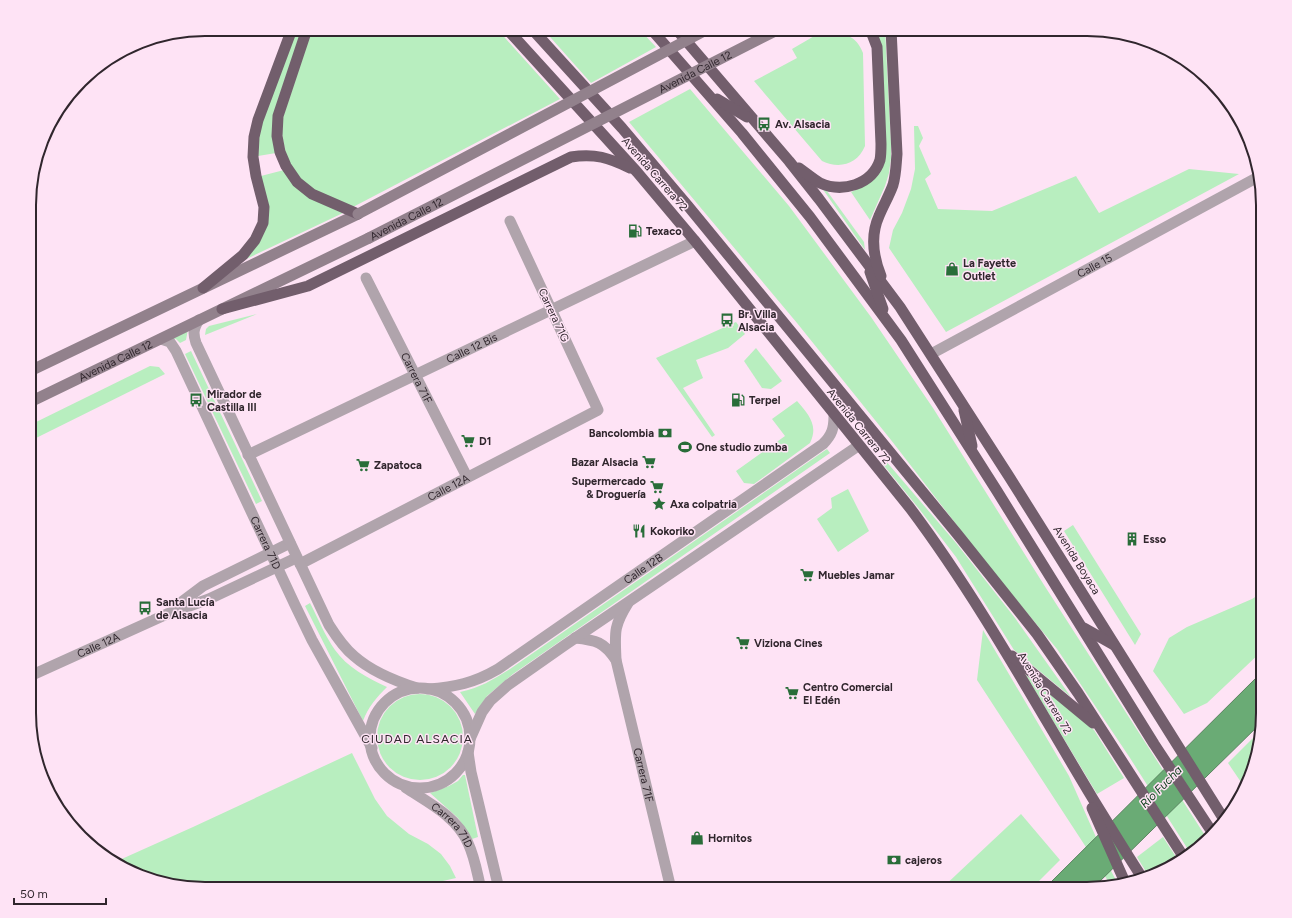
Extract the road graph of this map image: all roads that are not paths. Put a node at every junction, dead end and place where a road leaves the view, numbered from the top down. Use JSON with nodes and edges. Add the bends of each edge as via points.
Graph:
{"nodes":[{"id":1,"x":289,"y":36,"type":"edge"},
{"id":2,"x":305,"y":36,"type":"edge"},
{"id":3,"x":514,"y":36,"type":"edge"},
{"id":4,"x":538,"y":36,"type":"edge"},
{"id":5,"x":657,"y":36,"type":"edge"},
{"id":6,"x":682,"y":36,"type":"edge"},
{"id":7,"x":695,"y":36,"type":"edge"},
{"id":8,"x":765,"y":36,"type":"edge"},
{"id":9,"x":873,"y":36,"type":"edge"},
{"id":10,"x":891,"y":36,"type":"edge"},
{"id":11,"x":707,"y":93,"type":"junction"},
{"id":12,"x":756,"y":122,"type":"junction"},
{"id":13,"x":789,"y":161,"type":"junction"},
{"id":14,"x":636,"y":172,"type":"junction"},
{"id":15,"x":1254,"y":179,"type":"edge"},
{"id":16,"x":358,"y":214,"type":"junction"},
{"id":17,"x":510,"y":222,"type":"dead end"},
{"id":18,"x":695,"y":241,"type":"junction"},
{"id":19,"x":867,"y":263,"type":"junction"},
{"id":20,"x":366,"y":278,"type":"dead end"},
{"id":21,"x":203,"y":288,"type":"junction"},
{"id":22,"x":900,"y":307,"type":"junction"},
{"id":23,"x":222,"y":310,"type":"junction"},
{"id":24,"x":552,"y":310,"type":"junction"},
{"id":25,"x":886,"y":319,"type":"junction"},
{"id":26,"x":199,"y":320,"type":"junction"},
{"id":27,"x":161,"y":339,"type":"junction"},
{"id":28,"x":931,"y":354,"type":"junction"},
{"id":29,"x":36,"y":368,"type":"edge"},
{"id":30,"x":416,"y":375,"type":"junction"},
{"id":31,"x":36,"y":399,"type":"edge"},
{"id":32,"x":962,"y":404,"type":"junction"},
{"id":33,"x":598,"y":410,"type":"joint"},
{"id":34,"x":834,"y":416,"type":"junction"},
{"id":35,"x":858,"y":446,"type":"junction"},
{"id":36,"x":973,"y":453,"type":"junction"},
{"id":37,"x":248,"y":455,"type":"junction"},
{"id":38,"x":467,"y":477,"type":"junction"},
{"id":39,"x":290,"y":544,"type":"junction"},
{"id":40,"x":271,"y":553,"type":"junction"},
{"id":41,"x":298,"y":561,"type":"junction"},
{"id":42,"x":277,"y":567,"type":"junction"},
{"id":43,"x":628,"y":603,"type":"junction"},
{"id":44,"x":167,"y":614,"type":"junction"},
{"id":45,"x":1083,"y":628,"type":"junction"},
{"id":46,"x":575,"y":638,"type":"junction"},
{"id":47,"x":1115,"y":646,"type":"junction"},
{"id":48,"x":1005,"y":651,"type":"junction"},
{"id":49,"x":616,"y":660,"type":"junction"},
{"id":50,"x":36,"y":673,"type":"edge"},
{"id":51,"x":422,"y":688,"type":"junction"},
{"id":52,"x":1100,"y":729,"type":"junction"},
{"id":53,"x":470,"y":739,"type":"junction"},
{"id":54,"x":372,"y":748,"type":"junction"},
{"id":55,"x":468,"y":752,"type":"junction"},
{"id":56,"x":395,"y":781,"type":"junction"},
{"id":57,"x":1092,"y":801,"type":"junction"},
{"id":58,"x":1222,"y":815,"type":"edge"},
{"id":59,"x":1210,"y":828,"type":"edge"},
{"id":60,"x":1181,"y":853,"type":"edge"},
{"id":61,"x":1140,"y":873,"type":"edge"},
{"id":62,"x":1122,"y":876,"type":"edge"},
{"id":63,"x":479,"y":882,"type":"edge"},
{"id":64,"x":496,"y":882,"type":"edge"},
{"id":65,"x":669,"y":882,"type":"edge"}],
"edges":[{"from":1,"to":21,"type":"highway","via":[[254,137],[254,162],[264,208],[263,223],[255,240],[243,254]]},
{"from":2,"to":16,"type":"highway","via":[[278,116],[277,136],[280,152],[297,182],[312,194]]},
{"from":3,"to":14,"type":"highway","name":"Avenida Carrera 72"},
{"from":4,"to":52,"type":"highway","name":"Avenida Carrera 72","via":[[688,206],[962,541],[1041,640]]},
{"from":5,"to":11,"type":"highway"},
{"from":6,"to":12,"type":"highway"},
{"from":7,"to":16,"type":"main road","bridge":true},
{"from":8,"to":23,"type":"main road","name":"Avenida Calle 12","bridge":true},
{"from":9,"to":13,"type":"highway","via":[[877,47],[881,144],[880,160],[874,171],[863,182],[836,187],[819,182]]},
{"from":10,"to":22,"type":"highway","via":[[896,173],[889,196],[875,225],[873,242],[877,266]]},
{"from":11,"to":12,"type":"highway"},
{"from":11,"to":25,"type":"highway","via":[[810,217]]},
{"from":12,"to":13,"type":"highway"},
{"from":13,"to":19,"type":"highway"},
{"from":14,"to":18,"type":"highway","name":"Avenida Carrera 72"},
{"from":14,"to":23,"type":"highway","via":[[611,159],[599,156],[571,157],[318,282]]},
{"from":15,"to":28,"type":"street","name":"Calle 15"},
{"from":16,"to":21,"type":"main road"},
{"from":17,"to":24,"type":"street","name":"Carrera 71G"},
{"from":18,"to":24,"type":"street","name":"Calle 12 Bis"},
{"from":18,"to":34,"type":"highway","name":"Avenida Carrera 72"},
{"from":19,"to":22,"type":"highway"},
{"from":19,"to":25,"type":"highway"},
{"from":20,"to":30,"type":"street","name":"Carrera 71F"},
{"from":21,"to":29,"type":"main road"},
{"from":22,"to":28,"type":"highway"},
{"from":23,"to":26,"type":"main road","name":"Avenida Calle 12"},
{"from":24,"to":30,"type":"street","name":"Calle 12 Bis"},
{"from":24,"to":33,"type":"street","name":"Carrera 71G"},
{"from":25,"to":36,"type":"highway"},
{"from":26,"to":27,"type":"main road","name":"Avenida Calle 12"},
{"from":26,"to":37,"type":"street","name":"Carrera 71D","via":[[193,334],[196,343]]},
{"from":27,"to":31,"type":"main road","name":"Avenida Calle 12"},
{"from":27,"to":40,"type":"street","name":"Carrera 71D","via":[[173,345]]},
{"from":28,"to":32,"type":"highway"},
{"from":30,"to":37,"type":"street","name":"Calle 12 Bis"},
{"from":30,"to":38,"type":"street","name":"Carrera 71F"},
{"from":32,"to":36,"type":"highway"},
{"from":32,"to":47,"type":"highway","name":"Avenida Boyaca"},
{"from":33,"to":38,"type":"street","name":"Calle 12A"},
{"from":34,"to":35,"type":"highway","name":"Avenida Carrera 72"},
{"from":34,"to":51,"type":"street","name":"Calle 12B","via":[[831,436],[823,444],[498,669],[472,682]]},
{"from":35,"to":43,"type":"street","name":"Calle 12B"},
{"from":35,"to":48,"type":"highway","name":"Avenida Carrera 72","via":[[938,545]]},
{"from":36,"to":45,"type":"highway"},
{"from":37,"to":39,"type":"street","name":"Carrera 71D"},
{"from":38,"to":41,"type":"street","name":"Calle 12A"},
{"from":39,"to":40,"type":"street","name":"Calle 12A"},
{"from":39,"to":41,"type":"street","name":"Carrera 71D"},
{"from":40,"to":42,"type":"street","name":"Carrera 71D"},
{"from":40,"to":44,"type":"street","name":"Calle 12A","via":[[203,586]]},
{"from":41,"to":42,"type":"street","name":"Calle 12A"},
{"from":41,"to":51,"type":"street","name":"Carrera 71D","via":[[329,625],[354,657],[399,682]]},
{"from":42,"to":44,"type":"street","name":"Calle 12A","via":[[208,599]]},
{"from":42,"to":54,"type":"street","name":"Carrera 71D","via":[[312,640]]},
{"from":43,"to":46,"type":"street","name":"Calle 12B"},
{"from":43,"to":49,"type":"street","name":"Carrera 71F","via":[[616,625]]},
{"from":44,"to":50,"type":"street","name":"Calle 12A"},
{"from":45,"to":47,"type":"highway"},
{"from":45,"to":59,"type":"highway"},
{"from":46,"to":49,"type":"street","name":"Carrera 71F","via":[[595,640],[603,644]]},
{"from":46,"to":53,"type":"street","name":"Calle 12B","via":[[508,685],[490,701],[474,726]]},
{"from":47,"to":58,"type":"highway","name":"Avenida Boyaca"},
{"from":48,"to":52,"type":"highway"},
{"from":48,"to":57,"type":"highway","name":"Avenida Carrera 72"},
{"from":49,"to":65,"type":"street","name":"Carrera 71F"},
{"from":51,"to":53,"type":"street","via":[[439,692],[458,706],[464,716]]},
{"from":51,"to":54,"type":"street","via":[[399,693],[384,704],[374,720],[370,738]]},
{"from":52,"to":60,"type":"highway","name":"Avenida Carrera 72"},
{"from":53,"to":55,"type":"street"},
{"from":54,"to":56,"type":"street","via":[[378,764]]},
{"from":55,"to":56,"type":"street","via":[[454,775],[439,784],[416,787]]},
{"from":55,"to":64,"type":"street","name":"Carrera 71D"},
{"from":56,"to":63,"type":"street","name":"Carrera 71D","via":[[442,811],[459,828],[468,842]]},
{"from":57,"to":61,"type":"highway","name":"Avenida Carrera 72"},
{"from":57,"to":62,"type":"highway"}]}
